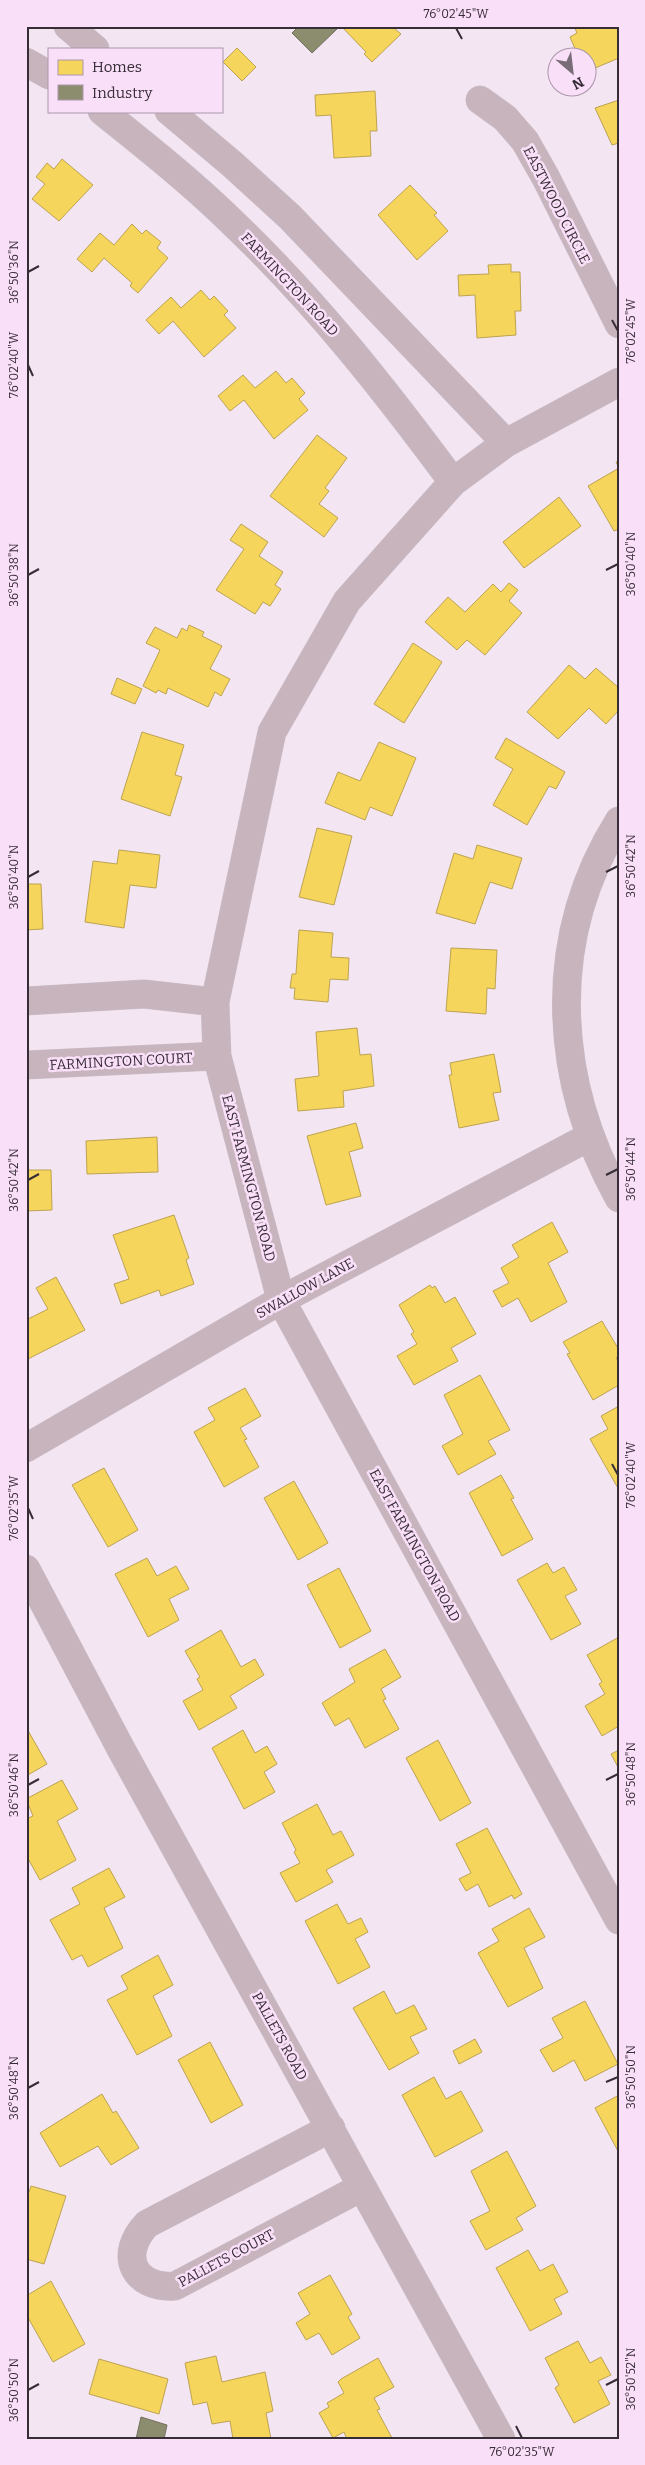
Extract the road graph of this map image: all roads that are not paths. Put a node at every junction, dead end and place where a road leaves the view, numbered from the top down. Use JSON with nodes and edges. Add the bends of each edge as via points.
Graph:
{"nodes":[{"id":1,"x":68,"y":26,"type":"edge"},
{"id":2,"x":94,"y":48,"type":"edge"},
{"id":3,"x":26,"y":62,"type":"edge"},
{"id":4,"x":48,"y":74,"type":"edge"},
{"id":5,"x":480,"y":100,"type":"dead end"},
{"id":6,"x":103,"y":112,"type":"edge"},
{"id":7,"x":170,"y":112,"type":"edge"},
{"id":8,"x":619,"y":324,"type":"edge"},
{"id":9,"x":619,"y":382,"type":"edge"},
{"id":10,"x":506,"y":443,"type":"junction"},
{"id":11,"x":453,"y":482,"type":"junction"},
{"id":12,"x":619,"y":821,"type":"edge"},
{"id":13,"x":26,"y":1001,"type":"edge"},
{"id":14,"x":215,"y":1002,"type":"junction"},
{"id":15,"x":217,"y":1056,"type":"junction"},
{"id":16,"x":26,"y":1065,"type":"edge"},
{"id":17,"x":589,"y":1137,"type":"junction"},
{"id":18,"x":619,"y":1198,"type":"edge"},
{"id":19,"x":281,"y":1300,"type":"junction"},
{"id":20,"x":26,"y":1448,"type":"edge"},
{"id":21,"x":26,"y":1569,"type":"edge"},
{"id":22,"x":619,"y":1920,"type":"edge"},
{"id":23,"x":331,"y":2128,"type":"junction"},
{"id":24,"x":362,"y":2187,"type":"junction"},
{"id":25,"x":501,"y":2439,"type":"edge"}],
"edges":[{"from":1,"to":2,"type":"street"},
{"from":3,"to":4,"type":"street"},
{"from":5,"to":8,"type":"street","name":"EASTWOOD CIRCLE","via":[[505,118],[525,141]]},
{"from":6,"to":11,"type":"street","name":"FARMINGTON ROAD","via":[[161,158],[232,222],[319,312],[389,395]]},
{"from":7,"to":10,"type":"street","via":[[290,217]]},
{"from":9,"to":10,"type":"street","name":"EAST FARMINGTON ROAD"},
{"from":10,"to":11,"type":"street","name":"EAST FARMINGTON ROAD"},
{"from":11,"to":14,"type":"street","name":"EAST FARMINGTON ROAD","via":[[348,601],[272,732]]},
{"from":12,"to":17,"type":"street","via":[[594,867],[578,913],[569,962],[566,1011],[570,1061]]},
{"from":13,"to":14,"type":"street","via":[[144,994]]},
{"from":14,"to":15,"type":"street","name":"EAST FARMINGTON ROAD"},
{"from":15,"to":16,"type":"street","name":"FARMINGTON COURT"},
{"from":15,"to":19,"type":"street","name":"EAST FARMINGTON ROAD"},
{"from":17,"to":18,"type":"street"},
{"from":17,"to":19,"type":"street","name":"SWALLOW LANE"},
{"from":19,"to":20,"type":"street","name":"SWALLOW LANE"},
{"from":19,"to":22,"type":"street","name":"EAST FARMINGTON ROAD"},
{"from":21,"to":23,"type":"street","name":"PALLETS ROAD","via":[[121,1749]]},
{"from":23,"to":24,"type":"street","name":"PALLETS ROAD"},
{"from":23,"to":24,"type":"street","name":"PALLETS COURT","via":[[147,2224],[136,2236],[131,2250],[134,2268],[143,2280],[160,2287],[175,2286]]},
{"from":24,"to":25,"type":"street","name":"PALLETS ROAD"}]}
